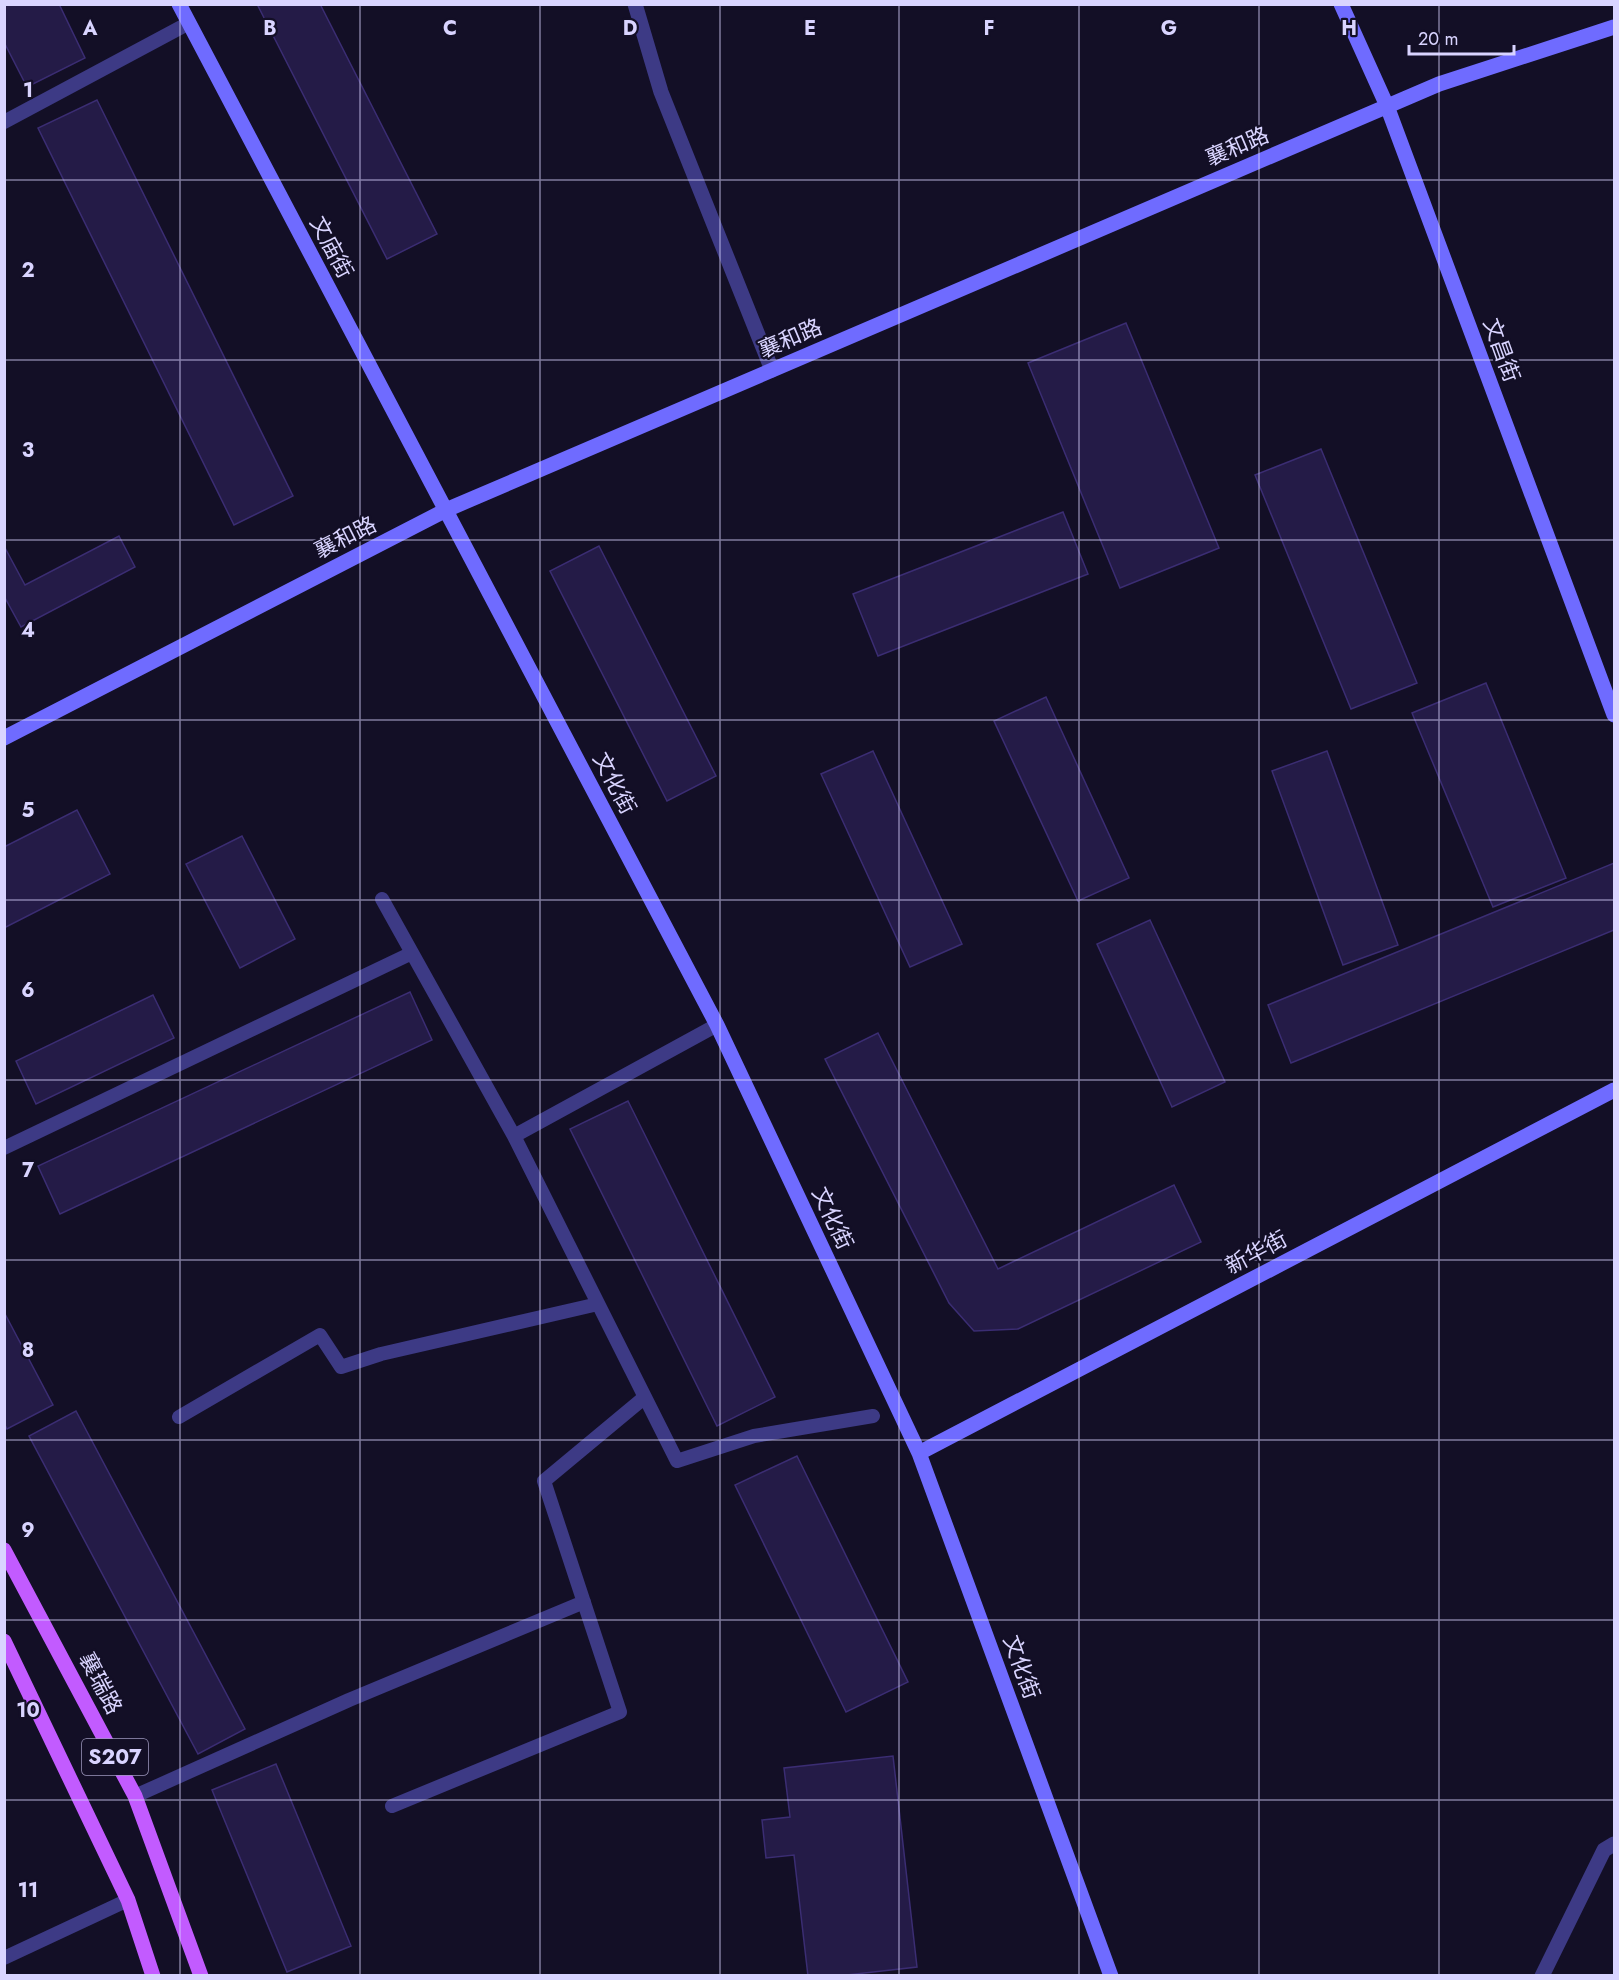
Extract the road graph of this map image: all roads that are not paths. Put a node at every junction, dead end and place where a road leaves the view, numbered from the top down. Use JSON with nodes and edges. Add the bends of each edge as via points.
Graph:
{"nodes":[{"id":1,"x":179,"y":4,"type":"edge"},
{"id":2,"x":635,"y":4,"type":"edge"},
{"id":3,"x":1341,"y":4,"type":"edge"},
{"id":4,"x":189,"y":23,"type":"junction"},
{"id":5,"x":1614,"y":27,"type":"edge"},
{"id":6,"x":1387,"y":106,"type":"junction"},
{"id":7,"x":4,"y":122,"type":"edge"},
{"id":8,"x":772,"y":370,"type":"junction"},
{"id":9,"x":446,"y":510,"type":"junction"},
{"id":10,"x":1614,"y":715,"type":"edge"},
{"id":11,"x":4,"y":738,"type":"edge"},
{"id":12,"x":382,"y":899,"type":"dead end"},
{"id":13,"x":412,"y":953,"type":"junction"},
{"id":14,"x":717,"y":1024,"type":"junction"},
{"id":15,"x":1614,"y":1090,"type":"edge"},
{"id":16,"x":514,"y":1136,"type":"junction"},
{"id":17,"x":4,"y":1149,"type":"edge"},
{"id":18,"x":598,"y":1304,"type":"junction"},
{"id":19,"x":645,"y":1397,"type":"junction"},
{"id":20,"x":873,"y":1416,"type":"dead end"},
{"id":21,"x":179,"y":1418,"type":"dead end"},
{"id":22,"x":919,"y":1453,"type":"junction"},
{"id":23,"x":4,"y":1550,"type":"edge"},
{"id":24,"x":584,"y":1602,"type":"junction"},
{"id":25,"x":4,"y":1641,"type":"edge"},
{"id":26,"x":135,"y":1796,"type":"junction"},
{"id":27,"x":392,"y":1806,"type":"dead end"},
{"id":28,"x":1614,"y":1844,"type":"edge"},
{"id":29,"x":128,"y":1900,"type":"junction"},
{"id":30,"x":4,"y":1958,"type":"edge"},
{"id":31,"x":153,"y":1976,"type":"edge"},
{"id":32,"x":201,"y":1976,"type":"edge"},
{"id":33,"x":1111,"y":1976,"type":"edge"},
{"id":34,"x":1542,"y":1976,"type":"edge"}],
"edges":[{"from":1,"to":4,"type":"main road","name":"文庙街"},
{"from":2,"to":8,"type":"street","via":[[661,92]]},
{"from":3,"to":6,"type":"main road","name":"文昌街"},
{"from":4,"to":7,"type":"lane"},
{"from":4,"to":9,"type":"main road","name":"文庙街"},
{"from":5,"to":6,"type":"main road","name":"襄和路","via":[[1439,84]]},
{"from":6,"to":8,"type":"main road","name":"襄和路"},
{"from":6,"to":10,"type":"main road","name":"文昌街"},
{"from":8,"to":9,"type":"main road","name":"襄和路"},
{"from":9,"to":11,"type":"main road","name":"襄和路"},
{"from":9,"to":14,"type":"main road","name":"文化街"},
{"from":12,"to":13,"type":"lane"},
{"from":13,"to":16,"type":"lane"},
{"from":13,"to":17,"type":"lane"},
{"from":14,"to":16,"type":"lane"},
{"from":14,"to":22,"type":"main road","name":"文化街"},
{"from":15,"to":22,"type":"main road","name":"新华街"},
{"from":16,"to":18,"type":"lane"},
{"from":18,"to":19,"type":"lane"},
{"from":18,"to":21,"type":"lane","via":[[341,1366],[320,1335]]},
{"from":19,"to":20,"type":"lane","via":[[677,1461],[754,1436]]},
{"from":19,"to":24,"type":"lane","via":[[544,1480]]},
{"from":22,"to":33,"type":"main road","name":"文化街"},
{"from":23,"to":26,"type":"main road","name":"襄瑞路","number":"S207"},
{"from":24,"to":26,"type":"lane","via":[[349,1700]]},
{"from":24,"to":27,"type":"lane","via":[[620,1712]]},
{"from":25,"to":29,"type":"main road","number":"S207"},
{"from":26,"to":32,"type":"main road","name":"襄瑞路","number":"S207"},
{"from":28,"to":34,"type":"street","via":[[1604,1850]]},
{"from":29,"to":30,"type":"lane"},
{"from":29,"to":31,"type":"main road","number":"S207"}]}
